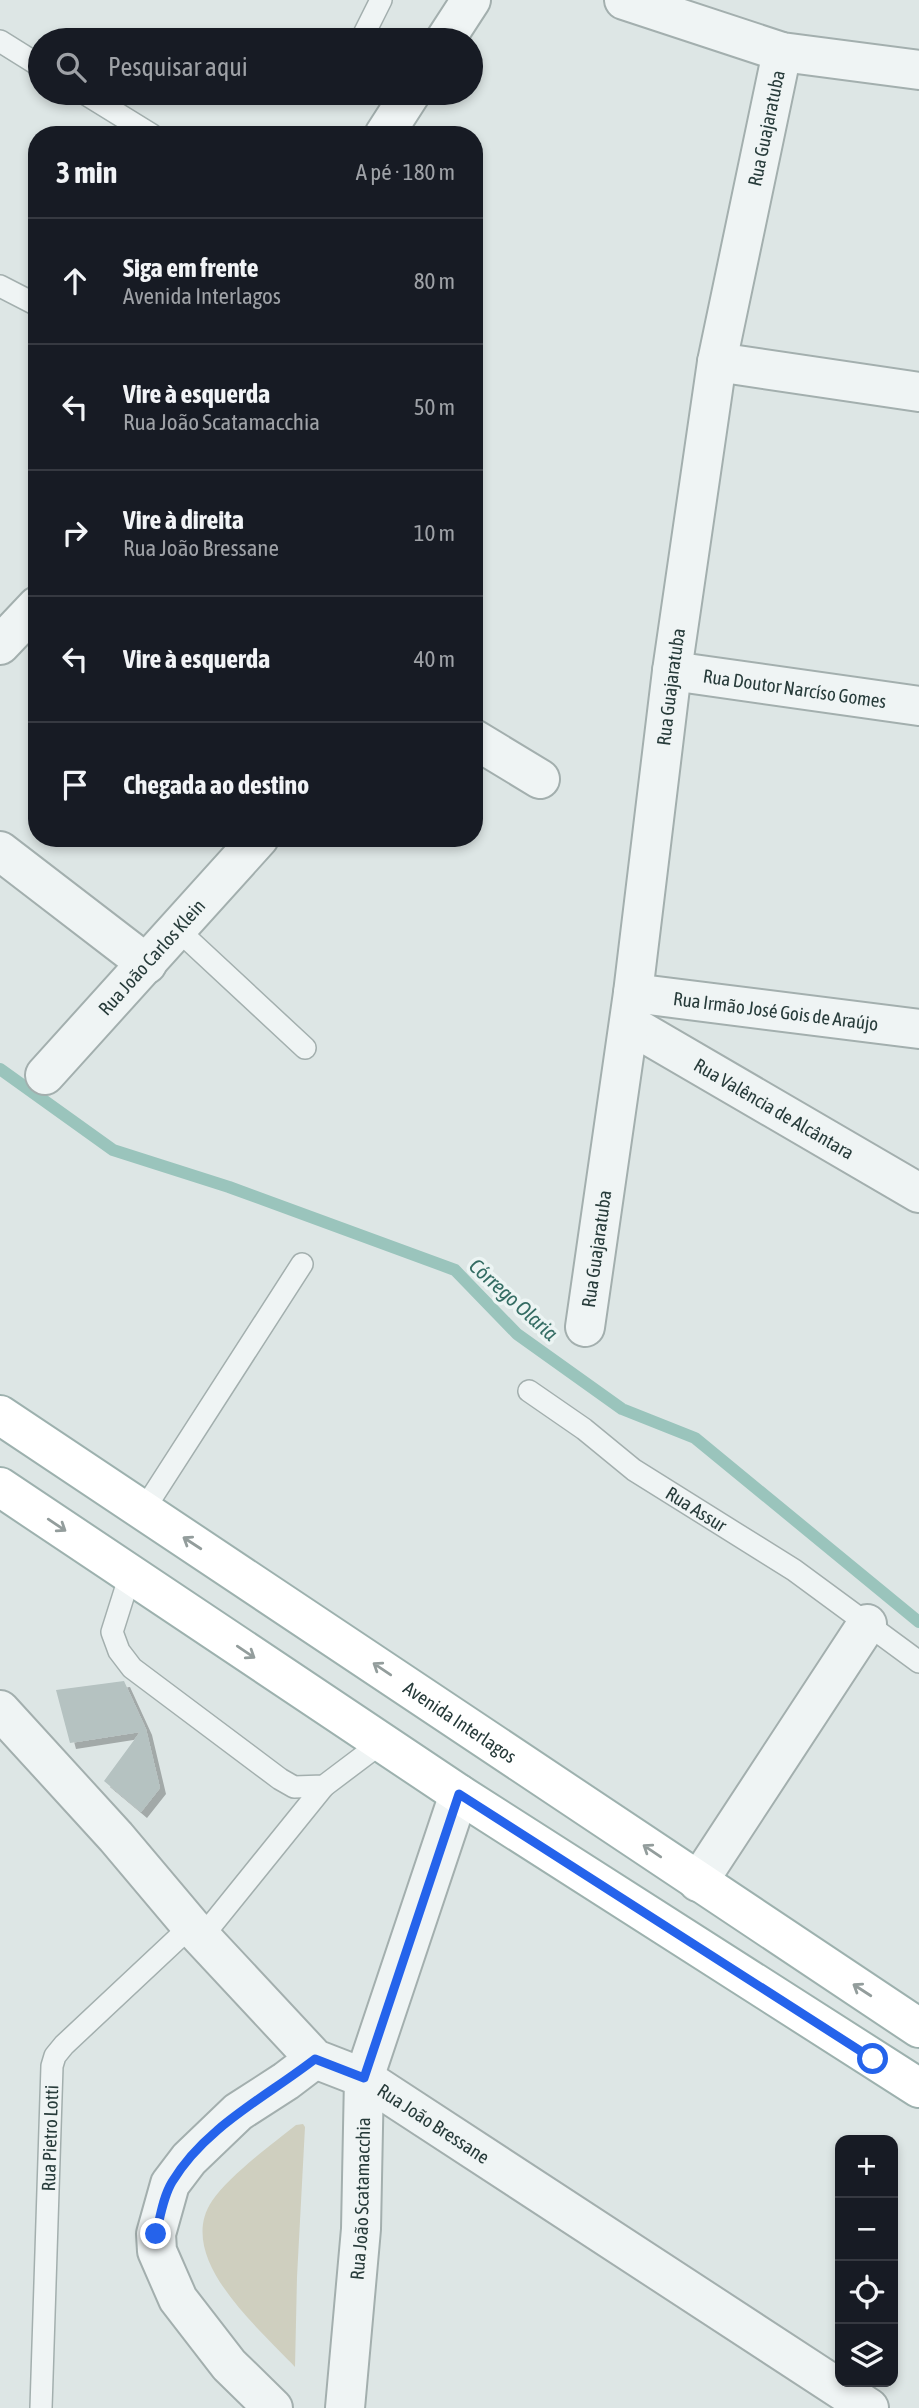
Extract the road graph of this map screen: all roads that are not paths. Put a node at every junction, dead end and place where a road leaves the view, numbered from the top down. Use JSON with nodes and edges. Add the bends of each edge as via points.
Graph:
{"nodes":[{"id":1,"x":381,"y":0,"type":"edge"},
{"id":2,"x":471,"y":0,"type":"edge"},
{"id":3,"x":625,"y":0,"type":"edge"},
{"id":4,"x":367,"y":28,"type":"edge"},
{"id":5,"x":453,"y":28,"type":"edge"},
{"id":6,"x":0,"y":41,"type":"edge"},
{"id":7,"x":782,"y":52,"type":"junction"},
{"id":8,"x":28,"y":58,"type":"edge"},
{"id":9,"x":919,"y":70,"type":"edge"},
{"id":10,"x":103,"y":105,"type":"edge"},
{"id":11,"x":403,"y":105,"type":"edge"},
{"id":12,"x":137,"y":126,"type":"edge"},
{"id":13,"x":390,"y":126,"type":"edge"},
{"id":14,"x":0,"y":286,"type":"edge"},
{"id":15,"x":28,"y":300,"type":"edge"},
{"id":16,"x":717,"y":362,"type":"junction"},
{"id":17,"x":919,"y":392,"type":"edge"},
{"id":18,"x":28,"y":615,"type":"edge"},
{"id":19,"x":0,"y":645,"type":"edge"},
{"id":20,"x":672,"y":671,"type":"junction"},
{"id":21,"x":919,"y":706,"type":"edge"},
{"id":22,"x":483,"y":744,"type":"edge"},
{"id":23,"x":540,"y":779,"type":"dead end"},
{"id":24,"x":251,"y":847,"type":"edge"},
{"id":25,"x":0,"y":851,"type":"edge"},
{"id":26,"x":177,"y":929,"type":"junction"},
{"id":27,"x":147,"y":964,"type":"junction"},
{"id":28,"x":631,"y":1009,"type":"junction"},
{"id":29,"x":919,"y":1029,"type":"edge"},
{"id":30,"x":305,"y":1048,"type":"dead end"},
{"id":31,"x":45,"y":1075,"type":"dead end"},
{"id":32,"x":919,"y":1193,"type":"edge"},
{"id":33,"x":302,"y":1264,"type":"dead end"},
{"id":34,"x":585,"y":1327,"type":"dead end"},
{"id":35,"x":529,"y":1391,"type":"dead end"},
{"id":36,"x":0,"y":1415,"type":"edge"},
{"id":37,"x":0,"y":1487,"type":"edge"},
{"id":38,"x":143,"y":1511,"type":"junction"},
{"id":39,"x":131,"y":1574,"type":"junction"},
{"id":40,"x":867,"y":1624,"type":"junction"},
{"id":41,"x":919,"y":1662,"type":"edge"},
{"id":42,"x":0,"y":1710,"type":"edge"},
{"id":43,"x":381,"y":1742,"type":"junction"},
{"id":44,"x":324,"y":1786,"type":"junction"},
{"id":45,"x":459,"y":1794,"type":"junction"},
{"id":46,"x":698,"y":1882,"type":"junction"},
{"id":47,"x":196,"y":1932,"type":"junction"},
{"id":48,"x":919,"y":2028,"type":"edge"},
{"id":49,"x":315,"y":2059,"type":"junction"},
{"id":50,"x":364,"y":2078,"type":"junction"},
{"id":51,"x":919,"y":2088,"type":"edge"},
{"id":52,"x":41,"y":2408,"type":"edge"},
{"id":53,"x":273,"y":2408,"type":"edge"},
{"id":54,"x":345,"y":2408,"type":"edge"},
{"id":55,"x":869,"y":2408,"type":"edge"}],
"edges":[{"from":1,"to":4,"type":"lane"},
{"from":2,"to":5,"type":"street"},
{"from":3,"to":7,"type":"street"},
{"from":6,"to":8,"type":"lane"},
{"from":7,"to":9,"type":"street"},
{"from":7,"to":16,"type":"street","name":"Rua Guajaratuba"},
{"from":10,"to":12,"type":"lane"},
{"from":11,"to":13,"type":"street"},
{"from":14,"to":15,"type":"lane"},
{"from":16,"to":17,"type":"street"},
{"from":16,"to":20,"type":"street","name":"Rua Guajaratuba"},
{"from":18,"to":19,"type":"street"},
{"from":20,"to":21,"type":"street","name":"Rua Doutor Narcíso Gomes"},
{"from":20,"to":28,"type":"street","name":"Rua Guajaratuba"},
{"from":22,"to":23,"type":"street"},
{"from":24,"to":26,"type":"street","name":"Rua João Carlos Klein"},
{"from":25,"to":27,"type":"street"},
{"from":26,"to":27,"type":"street","name":"Rua João Carlos Klein"},
{"from":26,"to":30,"type":"lane"},
{"from":27,"to":31,"type":"street","name":"Rua João Carlos Klein"},
{"from":28,"to":29,"type":"street","name":"Rua Irmão José Gois de Araújo"},
{"from":28,"to":32,"type":"street","name":"Rua Valência de Alcântara"},
{"from":28,"to":34,"type":"street","name":"Rua Guajaratuba"},
{"from":33,"to":38,"type":"lane"},
{"from":35,"to":40,"type":"lane","name":"Rua Assur","via":[[634,1470],[794,1570]]},
{"from":36,"to":38,"type":"main road","name":"Avenida Interlagos"},
{"from":37,"to":39,"type":"main road","one_way":true},
{"from":46,"to":38,"type":"main road","name":"Avenida Interlagos","one_way":true},
{"from":39,"to":43,"type":"main road","one_way":true},
{"from":39,"to":44,"type":"lane","via":[[112,1632],[132,1668],[280,1780],[294,1787]]},
{"from":40,"to":41,"type":"lane","name":"Rua Assur"},
{"from":40,"to":46,"type":"street"},
{"from":42,"to":47,"type":"street","name":"Rua João Bressane","via":[[116,1836]]},
{"from":43,"to":44,"type":"lane","name":"Rua Pietro Lotti"},
{"from":43,"to":45,"type":"main road"},
{"from":44,"to":47,"type":"lane","name":"Rua Pietro Lotti"},
{"from":45,"to":50,"type":"street","name":"Rua João Scatamacchia"},
{"from":45,"to":51,"type":"main road"},
{"from":48,"to":46,"type":"main road","name":"Avenida Interlagos","one_way":true},
{"from":47,"to":49,"type":"street","name":"Rua João Bressane"},
{"from":47,"to":52,"type":"lane","name":"Rua Pietro Lotti","via":[[55,2056]]},
{"from":49,"to":50,"type":"street","name":"Rua João Bressane"},
{"from":49,"to":53,"type":"street","via":[[238,2112],[189,2159],[170,2184],[156,2234],[157,2251],[178,2299],[229,2365]]},
{"from":50,"to":54,"type":"street","name":"Rua João Scatamacchia","via":[[361,2229]]},
{"from":50,"to":55,"type":"street","name":"Rua João Bressane"}]}
